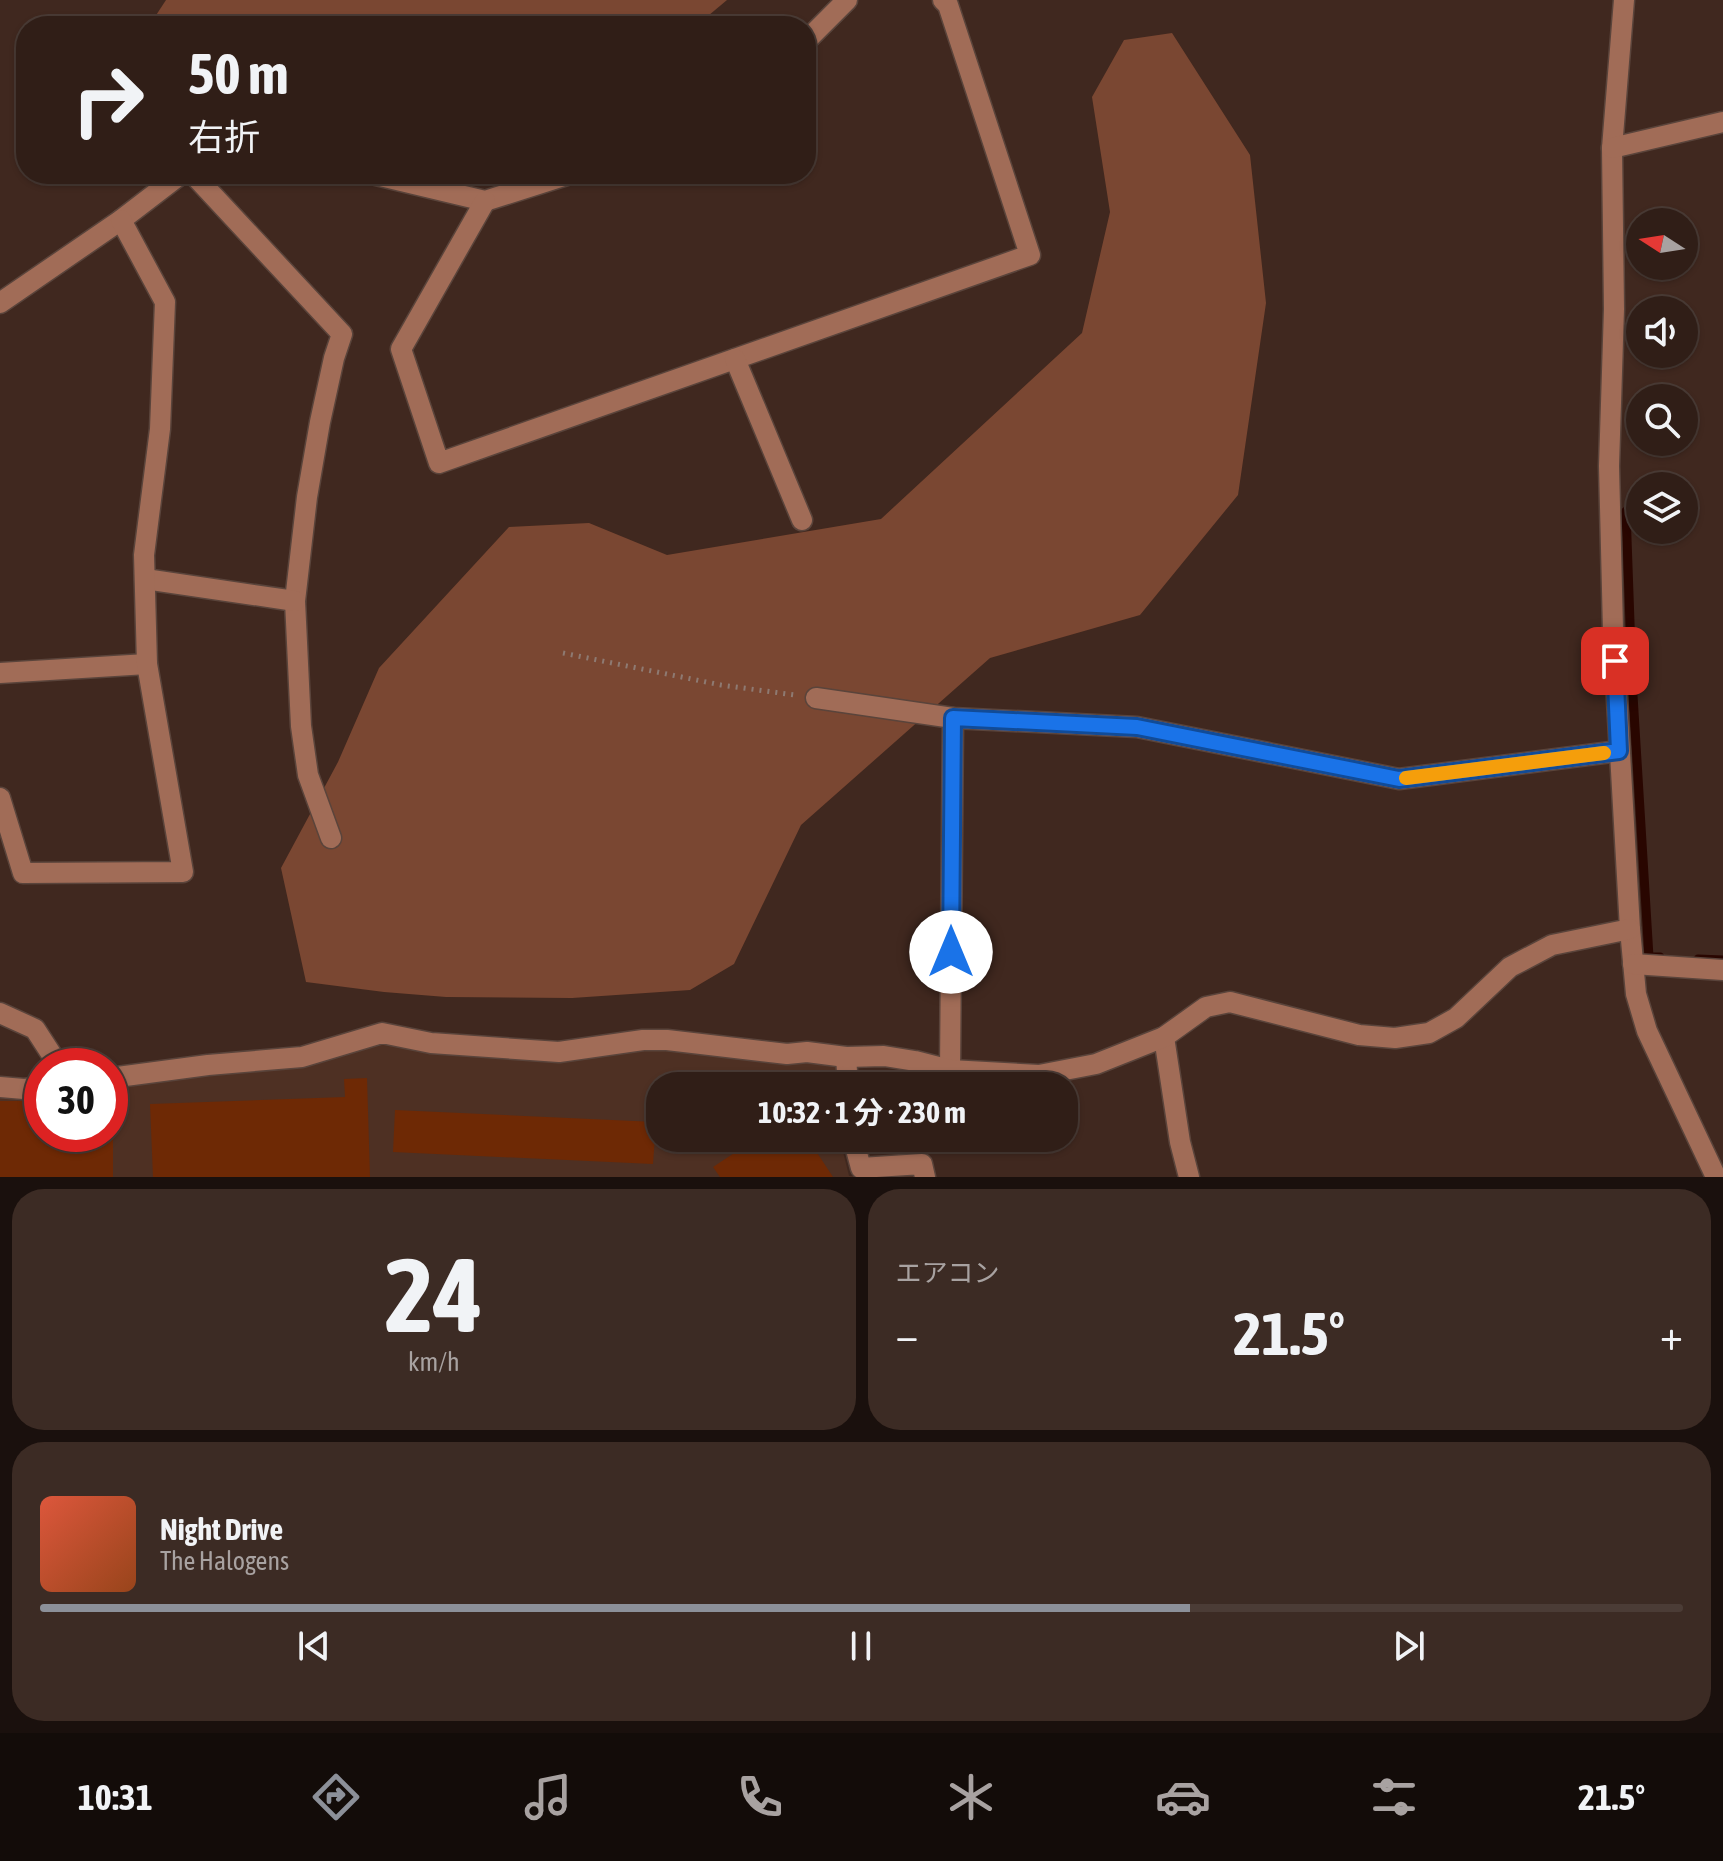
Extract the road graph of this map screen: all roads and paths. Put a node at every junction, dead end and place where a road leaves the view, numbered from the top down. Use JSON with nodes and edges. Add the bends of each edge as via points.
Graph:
{"nodes":[{"id":1,"x":847,"y":0,"type":"edge"},
{"id":2,"x":943,"y":0,"type":"edge"},
{"id":3,"x":1624,"y":0,"type":"edge"},
{"id":4,"x":816,"y":31,"type":"edge"},
{"id":5,"x":1723,"y":122,"type":"edge"},
{"id":6,"x":1612,"y":148,"type":"junction"},
{"id":7,"x":168,"y":184,"type":"edge"},
{"id":8,"x":202,"y":184,"type":"edge"},
{"id":9,"x":414,"y":184,"type":"edge"},
{"id":10,"x":539,"y":184,"type":"edge"},
{"id":11,"x":485,"y":201,"type":"junction"},
{"id":12,"x":121,"y":220,"type":"junction"},
{"id":13,"x":0,"y":303,"type":"edge"},
{"id":14,"x":735,"y":359,"type":"junction"},
{"id":15,"x":802,"y":520,"type":"dead end"},
{"id":16,"x":145,"y":579,"type":"junction"},
{"id":17,"x":295,"y":601,"type":"junction"},
{"id":18,"x":563,"y":653,"type":"dead end"},
{"id":19,"x":147,"y":664,"type":"junction"},
{"id":20,"x":0,"y":673,"type":"edge"},
{"id":21,"x":816,"y":698,"type":"joint"},
{"id":22,"x":953,"y":718,"type":"junction"},
{"id":23,"x":1619,"y":751,"type":"junction"},
{"id":24,"x":0,"y":798,"type":"edge"},
{"id":25,"x":331,"y":838,"type":"dead end"},
{"id":26,"x":1630,"y":929,"type":"junction"},
{"id":27,"x":1633,"y":964,"type":"junction"},
{"id":28,"x":1723,"y":970,"type":"edge"},
{"id":29,"x":0,"y":1013,"type":"edge"},
{"id":30,"x":1164,"y":1037,"type":"junction"},
{"id":31,"x":47,"y":1048,"type":"edge"},
{"id":32,"x":846,"y":1057,"type":"junction"},
{"id":33,"x":950,"y":1070,"type":"junction"},
{"id":34,"x":847,"y":1072,"type":"edge"},
{"id":35,"x":128,"y":1076,"type":"edge"},
{"id":36,"x":0,"y":1087,"type":"edge"},
{"id":37,"x":24,"y":1089,"type":"edge"},
{"id":38,"x":857,"y":1152,"type":"edge"},
{"id":39,"x":925,"y":1177,"type":"edge"},
{"id":40,"x":1189,"y":1177,"type":"edge"},
{"id":41,"x":1716,"y":1177,"type":"edge"}],
"edges":[{"from":1,"to":4,"type":"street"},
{"from":2,"to":14,"type":"street","via":[[1030,255]]},
{"from":3,"to":6,"type":"street"},
{"from":5,"to":6,"type":"street"},
{"from":6,"to":23,"type":"street","via":[[1609,466]]},
{"from":7,"to":12,"type":"street"},
{"from":8,"to":17,"type":"street","via":[[342,334],[312,467]]},
{"from":9,"to":11,"type":"street"},
{"from":10,"to":11,"type":"street"},
{"from":11,"to":14,"type":"street","via":[[401,349],[439,463]]},
{"from":12,"to":13,"type":"street"},
{"from":12,"to":16,"type":"street","via":[[165,302],[160,429]]},
{"from":14,"to":15,"type":"street"},
{"from":16,"to":17,"type":"street"},
{"from":16,"to":19,"type":"street"},
{"from":17,"to":25,"type":"street","via":[[308,775]]},
{"from":18,"to":21,"type":"path"},
{"from":19,"to":20,"type":"street"},
{"from":19,"to":24,"type":"street","via":[[183,872],[23,873]]},
{"from":21,"to":22,"type":"street"},
{"from":22,"to":23,"type":"street","via":[[1137,727],[1399,779]]},
{"from":22,"to":33,"type":"street"},
{"from":23,"to":26,"type":"street"},
{"from":26,"to":27,"type":"street"},
{"from":26,"to":30,"type":"street","via":[[1552,945],[1510,967],[1456,1018],[1429,1033],[1395,1038],[1359,1035],[1230,1002],[1206,1007]]},
{"from":27,"to":28,"type":"street"},
{"from":27,"to":41,"type":"street","via":[[1647,1031]]},
{"from":29,"to":31,"type":"street","via":[[35,1029]]},
{"from":30,"to":33,"type":"street","via":[[1096,1064],[1039,1075]]},
{"from":30,"to":40,"type":"street"},
{"from":32,"to":33,"type":"street","via":[[884,1056]]},
{"from":32,"to":34,"type":"street"},
{"from":32,"to":35,"type":"street","via":[[667,1040],[559,1052],[431,1043],[382,1033],[302,1057]]},
{"from":36,"to":37,"type":"street"},
{"from":38,"to":39,"type":"street","via":[[861,1168],[922,1164]]}]}
